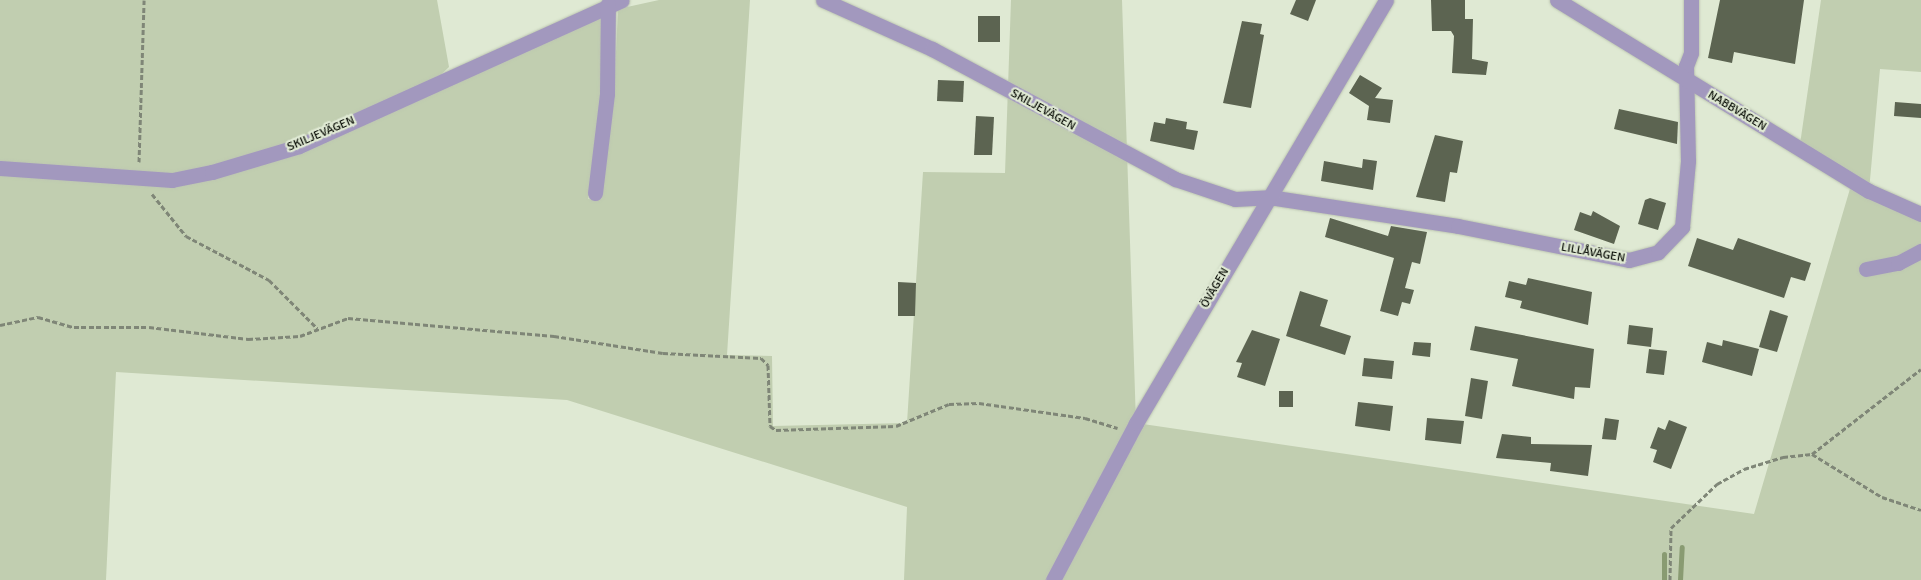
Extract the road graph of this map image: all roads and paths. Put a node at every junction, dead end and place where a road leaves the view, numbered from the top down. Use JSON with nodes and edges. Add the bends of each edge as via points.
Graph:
{"nodes":[{"id":1,"x":824,"y":0,"type":"edge"},
{"id":2,"x":1386,"y":0,"type":"edge"},
{"id":3,"x":1556,"y":0,"type":"edge"},
{"id":4,"x":1691,"y":0,"type":"edge"},
{"id":5,"x":615,"y":2,"type":"edge"},
{"id":6,"x":1690,"y":83,"type":"junction"},
{"id":7,"x":0,"y":168,"type":"edge"},
{"id":8,"x":595,"y":193,"type":"dead end"},
{"id":9,"x":1269,"y":197,"type":"junction"},
{"id":10,"x":1921,"y":214,"type":"edge"},
{"id":11,"x":1921,"y":251,"type":"edge"},
{"id":12,"x":1866,"y":269,"type":"dead end"},
{"id":13,"x":0,"y":325,"type":"edge"},
{"id":14,"x":1921,"y":369,"type":"edge"},
{"id":15,"x":1131,"y":433,"type":"junction"},
{"id":16,"x":1812,"y":454,"type":"junction"},
{"id":17,"x":1921,"y":510,"type":"edge"},
{"id":18,"x":1053,"y":580,"type":"edge"},
{"id":19,"x":1670,"y":580,"type":"edge"}],
"edges":[{"from":1,"to":9,"type":"street","name":"SKILJEVÄGEN","via":[[932,49],[1176,180],[1236,199]]},
{"from":2,"to":9,"type":"street","name":"ÖVÄGEN"},
{"from":3,"to":6,"type":"street","name":"NABBVÄGEN"},
{"from":4,"to":6,"type":"street","name":"LILLÅVÄGEN","via":[[1691,53],[1686,66]]},
{"from":5,"to":7,"type":"street","name":"SKILJEVÄGEN","via":[[299,146],[212,172],[172,180]]},
{"from":5,"to":8,"type":"street"},
{"from":6,"to":9,"type":"street","name":"LILLÅVÄGEN","via":[[1682,227],[1658,252],[1629,260],[1458,226]]},
{"from":6,"to":10,"type":"street","name":"NABBVÄGEN","via":[[1870,191]]},
{"from":9,"to":15,"type":"street","name":"ÖVÄGEN"},
{"from":11,"to":12,"type":"street","via":[[1898,263]]},
{"from":13,"to":15,"type":"path","via":[[38,317],[74,327],[149,327],[248,339],[300,336],[348,318],[554,336],[663,354],[760,358],[768,365],[770,426],[776,430],[896,426],[949,404],[979,402],[1085,418]]},
{"from":14,"to":16,"type":"path"},
{"from":15,"to":18,"type":"street","name":"ÖVÄGEN"},
{"from":16,"to":17,"type":"path","via":[[1882,496]]},
{"from":16,"to":19,"type":"path","via":[[1744,469],[1717,484],[1671,528]]}]}
